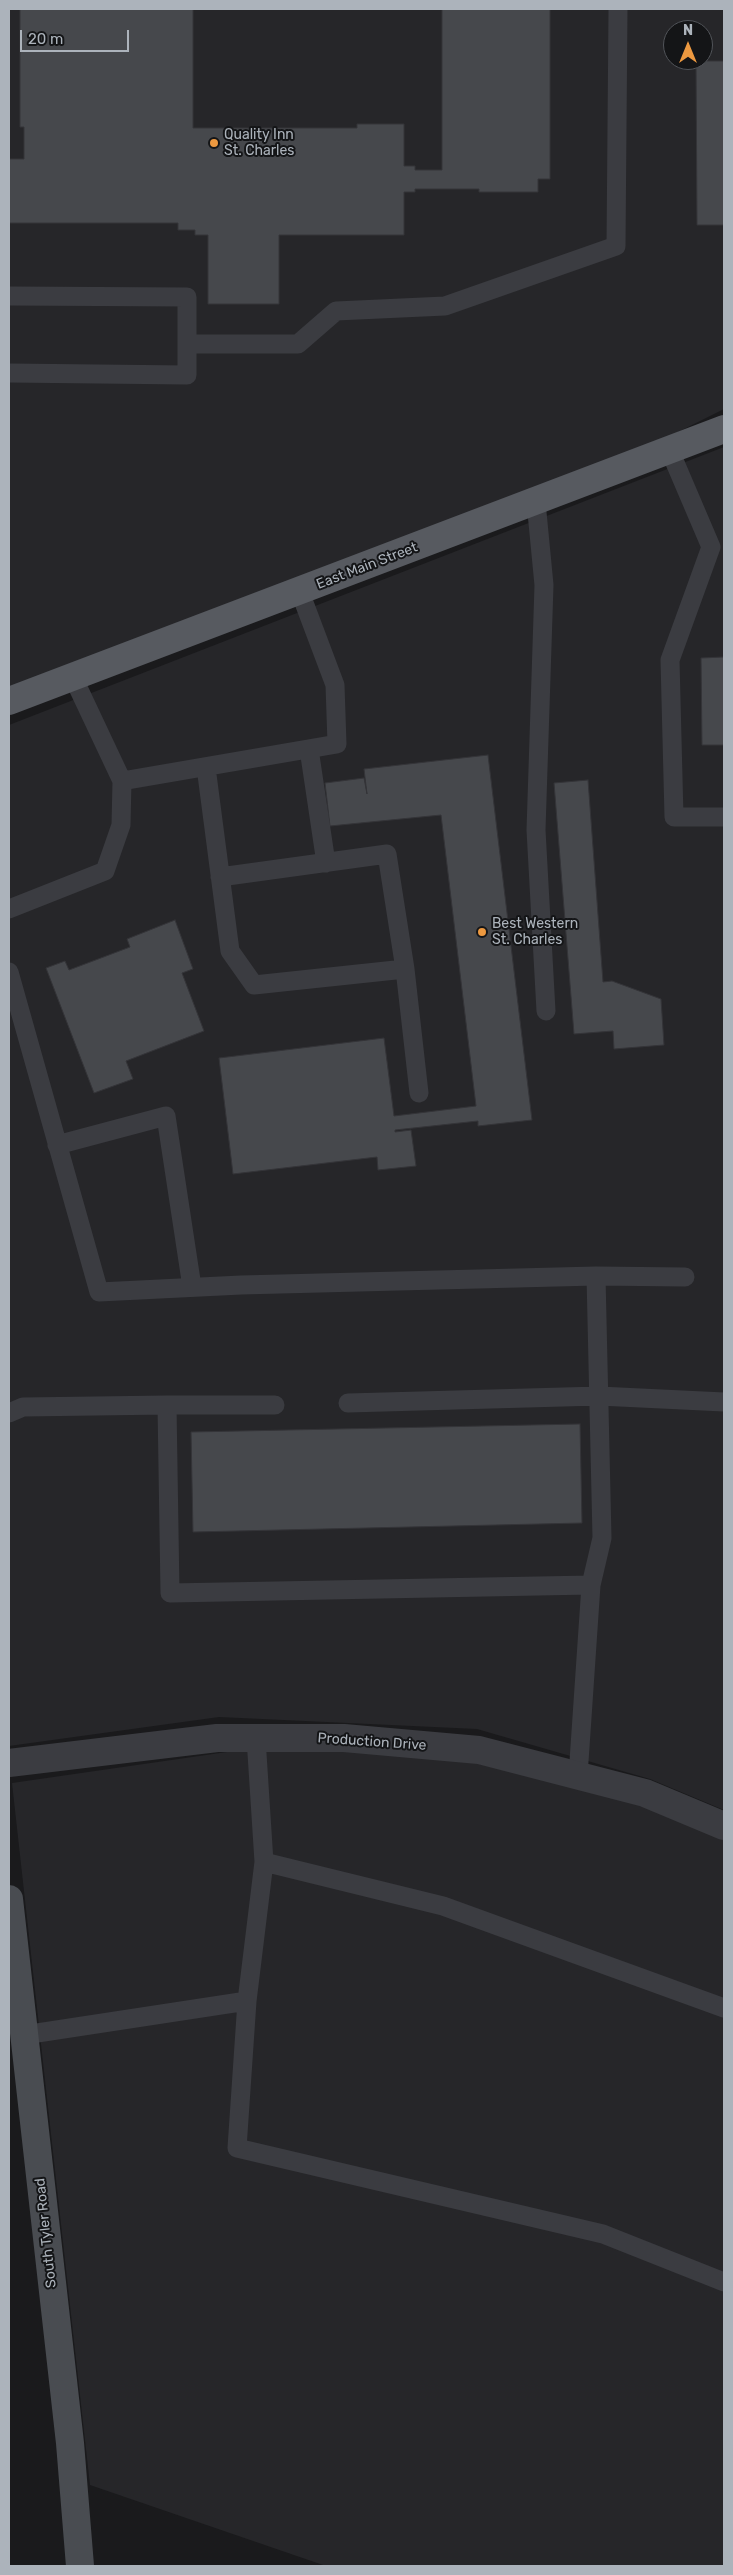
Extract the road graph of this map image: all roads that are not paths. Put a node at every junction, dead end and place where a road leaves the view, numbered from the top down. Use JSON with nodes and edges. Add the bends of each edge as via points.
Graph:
{"nodes":[{"id":1,"x":618,"y":9,"type":"edge"},
{"id":2,"x":9,"y":296,"type":"edge"},
{"id":3,"x":187,"y":344,"type":"junction"},
{"id":4,"x":9,"y":374,"type":"edge"},
{"id":5,"x":724,"y":429,"type":"edge"},
{"id":6,"x":670,"y":451,"type":"junction"},
{"id":7,"x":536,"y":502,"type":"junction"},
{"id":8,"x":300,"y":592,"type":"junction"},
{"id":9,"x":73,"y":677,"type":"junction"},
{"id":10,"x":9,"y":701,"type":"edge"},
{"id":11,"x":309,"y":749,"type":"junction"},
{"id":12,"x":206,"y":767,"type":"junction"},
{"id":13,"x":122,"y":781,"type":"junction"},
{"id":14,"x":724,"y":817,"type":"edge"},
{"id":15,"x":326,"y":863,"type":"junction"},
{"id":16,"x":220,"y":877,"type":"junction"},
{"id":17,"x":9,"y":909,"type":"edge"},
{"id":18,"x":404,"y":969,"type":"junction"},
{"id":19,"x":9,"y":972,"type":"edge"},
{"id":20,"x":546,"y":1011,"type":"dead end"},
{"id":21,"x":419,"y":1093,"type":"dead end"},
{"id":22,"x":57,"y":1145,"type":"junction"},
{"id":23,"x":596,"y":1276,"type":"junction"},
{"id":24,"x":685,"y":1277,"type":"dead end"},
{"id":25,"x":192,"y":1287,"type":"junction"},
{"id":26,"x":599,"y":1396,"type":"junction"},
{"id":27,"x":724,"y":1402,"type":"edge"},
{"id":28,"x":348,"y":1403,"type":"dead end"},
{"id":29,"x":168,"y":1405,"type":"junction"},
{"id":30,"x":275,"y":1405,"type":"dead end"},
{"id":31,"x":9,"y":1413,"type":"edge"},
{"id":32,"x":591,"y":1585,"type":"junction"},
{"id":33,"x":256,"y":1738,"type":"junction"},
{"id":34,"x":9,"y":1763,"type":"edge"},
{"id":35,"x":578,"y":1776,"type":"junction"},
{"id":36,"x":724,"y":1826,"type":"edge"},
{"id":37,"x":264,"y":1862,"type":"junction"},
{"id":38,"x":9,"y":1899,"type":"edge"},
{"id":39,"x":247,"y":2001,"type":"junction"},
{"id":40,"x":724,"y":2008,"type":"edge"},
{"id":41,"x":24,"y":2035,"type":"junction"},
{"id":42,"x":724,"y":2282,"type":"edge"},
{"id":43,"x":80,"y":2566,"type":"edge"}],
"edges":[{"from":1,"to":3,"type":"lane","via":[[616,246],[445,306],[336,310],[298,344]]},
{"from":2,"to":3,"type":"lane","via":[[187,297]]},
{"from":3,"to":4,"type":"lane","via":[[186,375]]},
{"from":5,"to":6,"type":"main road","name":"East Main Street"},
{"from":6,"to":7,"type":"main road","name":"East Main Street"},
{"from":6,"to":14,"type":"lane","via":[[711,547],[670,660],[674,817]]},
{"from":7,"to":8,"type":"main road","name":"East Main Street"},
{"from":7,"to":20,"type":"lane","via":[[544,585],[536,830]]},
{"from":8,"to":9,"type":"main road","name":"East Main Street"},
{"from":8,"to":11,"type":"lane","via":[[335,685],[338,744]]},
{"from":9,"to":10,"type":"main road","name":"East Main Street"},
{"from":9,"to":13,"type":"lane"},
{"from":11,"to":12,"type":"lane"},
{"from":11,"to":15,"type":"lane"},
{"from":12,"to":13,"type":"lane"},
{"from":12,"to":16,"type":"lane"},
{"from":13,"to":17,"type":"lane","via":[[121,825],[105,871]]},
{"from":15,"to":16,"type":"lane"},
{"from":15,"to":18,"type":"lane","via":[[387,854]]},
{"from":16,"to":18,"type":"lane","via":[[230,951],[254,985]]},
{"from":18,"to":21,"type":"lane"},
{"from":19,"to":22,"type":"lane"},
{"from":22,"to":25,"type":"lane","via":[[99,1292]]},
{"from":22,"to":25,"type":"lane","via":[[166,1116]]},
{"from":23,"to":24,"type":"lane"},
{"from":23,"to":25,"type":"lane"},
{"from":23,"to":26,"type":"lane"},
{"from":26,"to":27,"type":"lane"},
{"from":26,"to":28,"type":"lane"},
{"from":26,"to":32,"type":"lane","via":[[602,1538]]},
{"from":29,"to":30,"type":"lane"},
{"from":29,"to":31,"type":"lane","via":[[23,1407]]},
{"from":29,"to":32,"type":"lane","via":[[170,1593]]},
{"from":32,"to":35,"type":"lane"},
{"from":33,"to":34,"type":"street","name":"Production Drive","via":[[217,1738]]},
{"from":33,"to":35,"type":"street","name":"Production Drive","via":[[344,1738],[479,1750]]},
{"from":33,"to":37,"type":"lane"},
{"from":35,"to":36,"type":"street","name":"Production Drive","via":[[645,1792]]},
{"from":37,"to":39,"type":"lane"},
{"from":37,"to":40,"type":"lane","via":[[443,1906]]},
{"from":38,"to":41,"type":"street","name":"South Tyler Road"},
{"from":39,"to":41,"type":"lane"},
{"from":39,"to":42,"type":"lane","via":[[237,2148],[603,2234]]},
{"from":41,"to":43,"type":"street","name":"South Tyler Road","via":[[70,2442]]}]}
